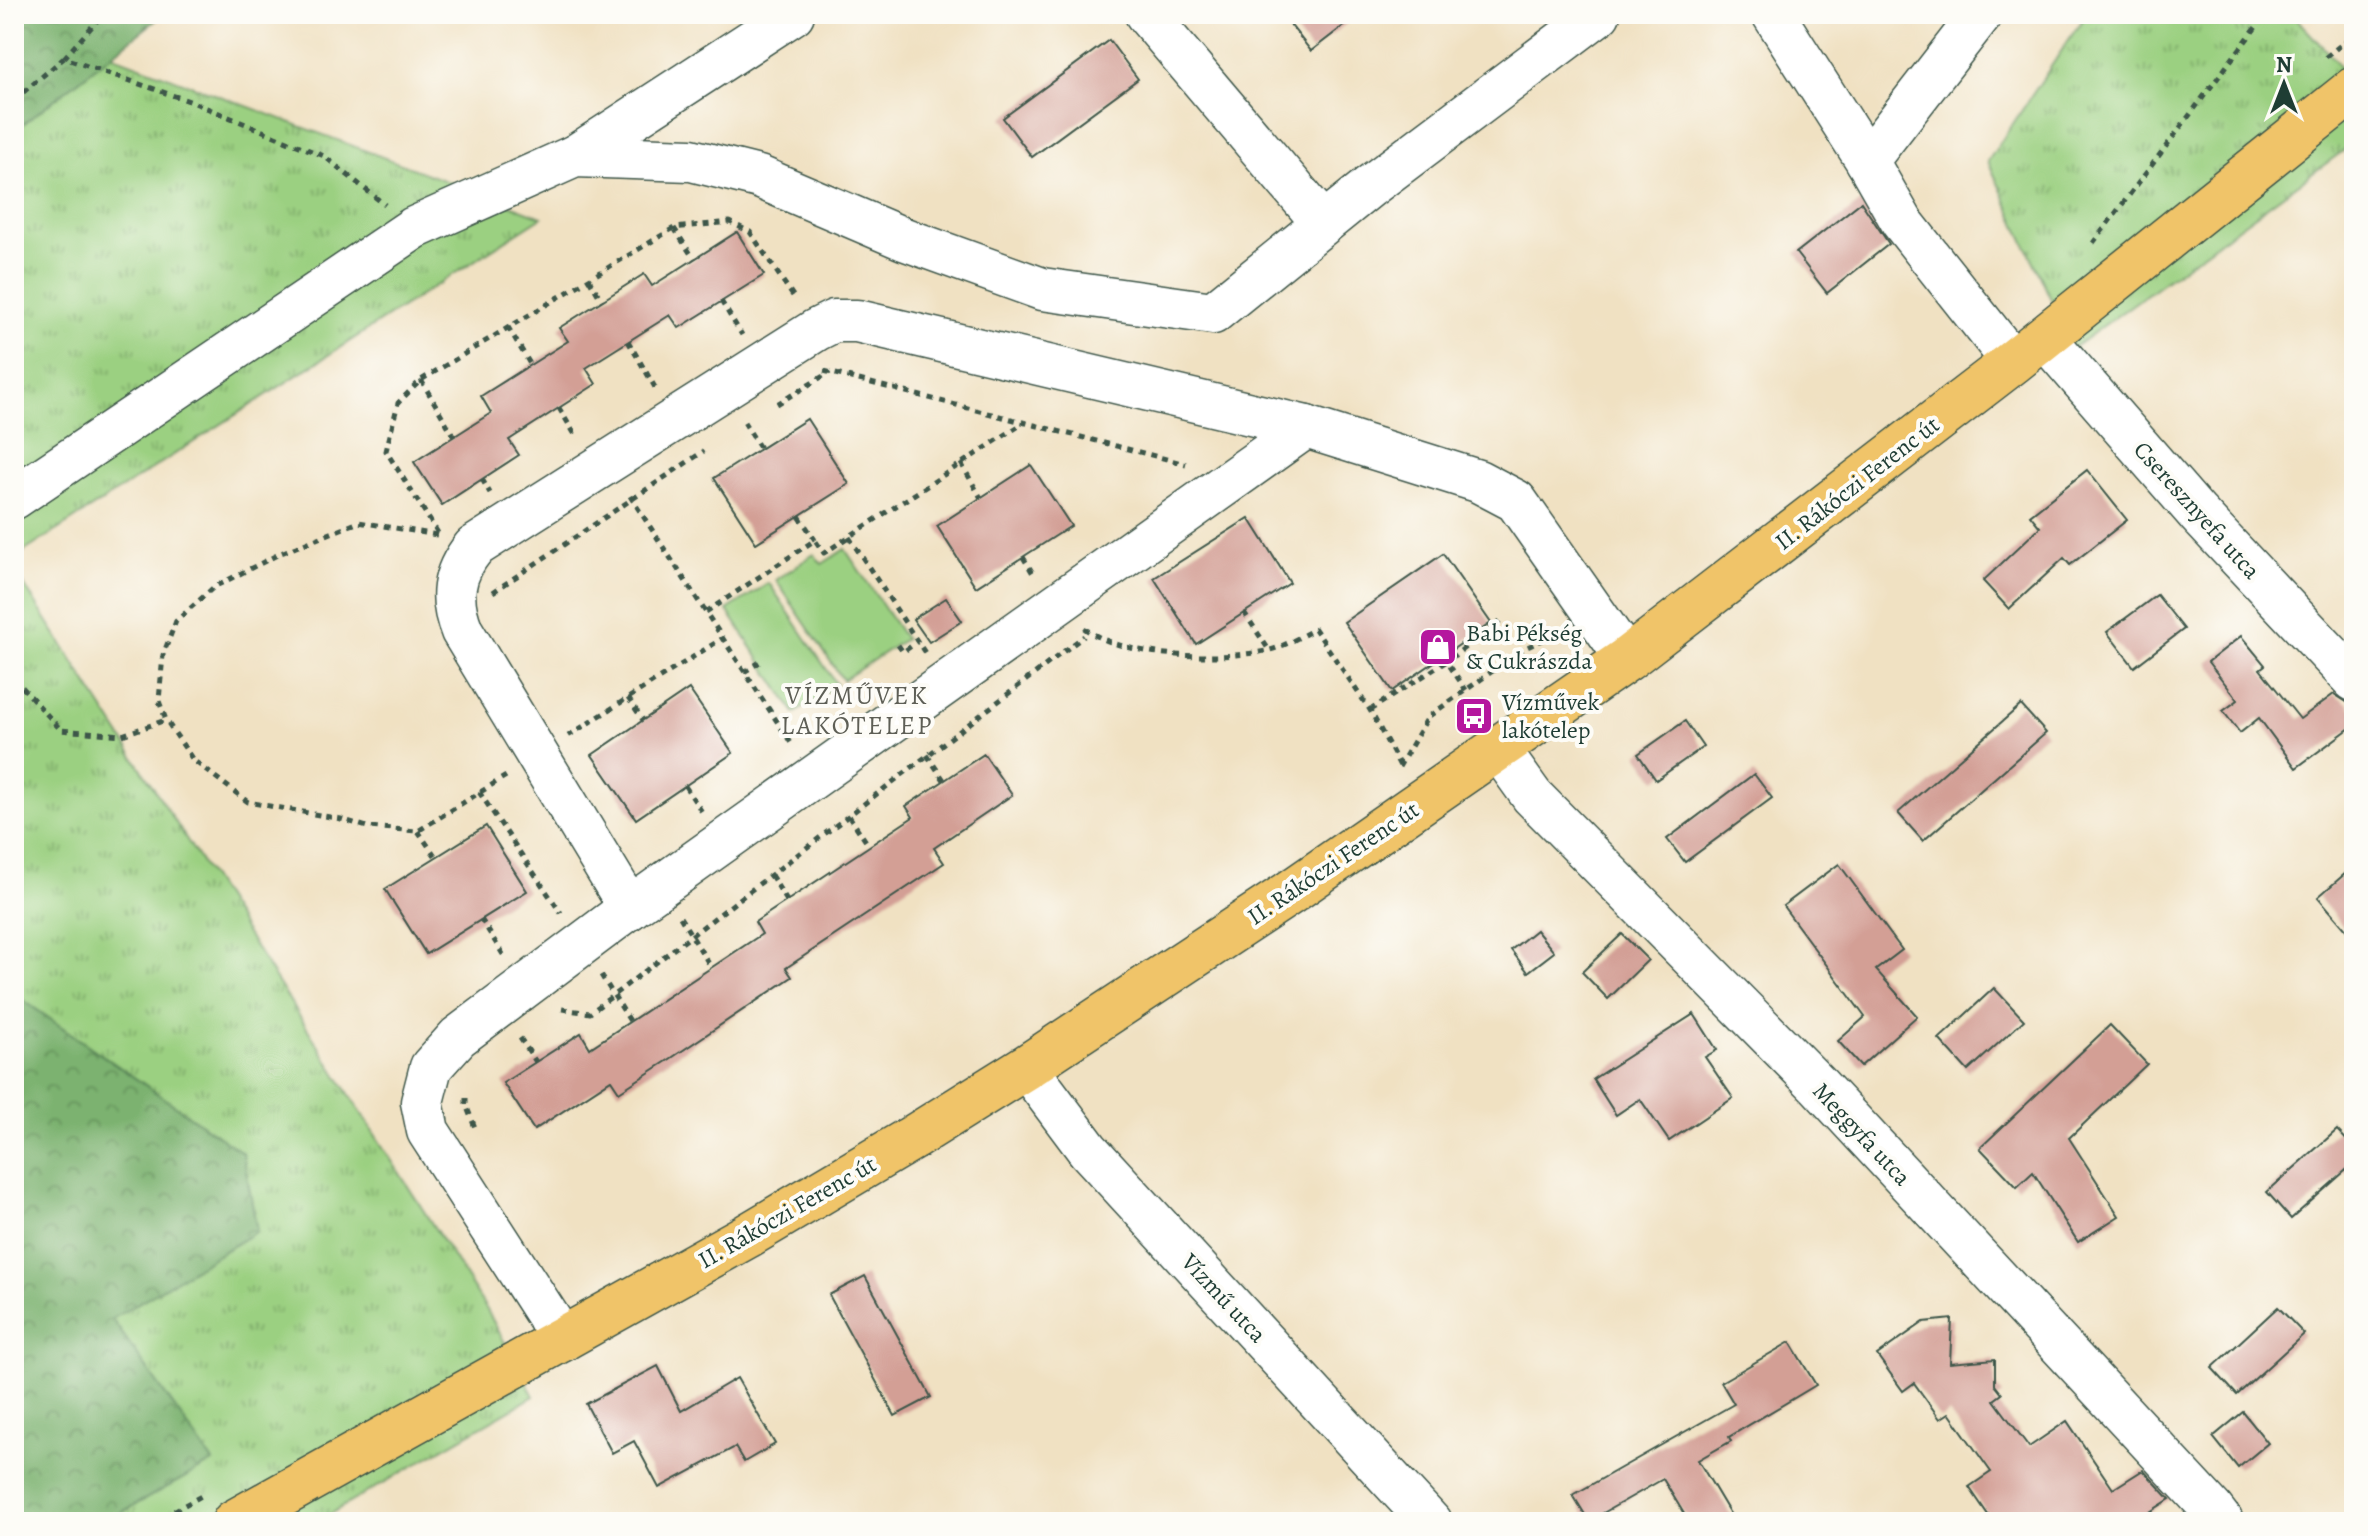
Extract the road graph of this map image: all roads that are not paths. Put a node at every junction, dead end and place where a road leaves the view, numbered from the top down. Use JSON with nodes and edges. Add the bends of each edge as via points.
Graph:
{"nodes":[{"id":1,"x":793,"y":14,"type":"edge"},
{"id":2,"x":1146,"y":14,"type":"edge"},
{"id":3,"x":1599,"y":14,"type":"edge"},
{"id":4,"x":1773,"y":14,"type":"edge"},
{"id":5,"x":1981,"y":14,"type":"edge"},
{"id":6,"x":2354,"y":89,"type":"edge"},
{"id":7,"x":575,"y":156,"type":"junction"},
{"id":8,"x":1867,"y":161,"type":"junction"},
{"id":9,"x":1323,"y":223,"type":"junction"},
{"id":10,"x":2029,"y":350,"type":"junction"},
{"id":11,"x":1306,"y":427,"type":"junction"},
{"id":12,"x":14,"y":498,"type":"edge"},
{"id":13,"x":1627,"y":659,"type":"junction"},
{"id":14,"x":2354,"y":680,"type":"edge"},
{"id":15,"x":1499,"y":750,"type":"junction"},
{"id":16,"x":630,"y":908,"type":"junction"},
{"id":17,"x":1026,"y":1067,"type":"junction"},
{"id":18,"x":563,"y":1340,"type":"junction"},
{"id":19,"x":221,"y":1507,"type":"edge"},
{"id":20,"x":1430,"y":1522,"type":"edge"},
{"id":21,"x":2222,"y":1522,"type":"edge"}],
"edges":[{"from":1,"to":7,"type":"street"},
{"from":2,"to":9,"type":"street"},
{"from":3,"to":9,"type":"street"},
{"from":4,"to":8,"type":"street","name":"Cseresznyefa utca"},
{"from":5,"to":8,"type":"street"},
{"from":6,"to":10,"type":"main road","name":"II. Rákóczi Ferenc út"},
{"from":7,"to":9,"type":"street","via":[[691,160],[759,177],[904,239],[1042,289],[1213,313]]},
{"from":7,"to":12,"type":"street","via":[[414,228]]},
{"from":8,"to":10,"type":"street","name":"Cseresznyefa utca","via":[[1902,222]]},
{"from":10,"to":13,"type":"main road","name":"II. Rákóczi Ferenc út"},
{"from":10,"to":14,"type":"street","name":"Cseresznyefa utca","via":[[2198,514]]},
{"from":11,"to":13,"type":"street","via":[[1478,481],[1516,501]]},
{"from":11,"to":16,"type":"street"},
{"from":11,"to":16,"type":"street","via":[[857,321],[834,321],[474,547],[454,586],[453,610],[462,631]]},
{"from":13,"to":15,"type":"main road","name":"II. Rákóczi Ferenc út"},
{"from":15,"to":17,"type":"main road","name":"II. Rákóczi Ferenc út"},
{"from":15,"to":21,"type":"street","name":"Meggyfa utca","via":[[1532,796],[1818,1085]]},
{"from":16,"to":18,"type":"street","via":[[458,1037],[431,1067],[422,1102],[428,1131]]},
{"from":17,"to":18,"type":"main road","name":"II. Rákóczi Ferenc út"},
{"from":17,"to":20,"type":"street","name":"Vízmű utca","via":[[1088,1150]]},
{"from":18,"to":19,"type":"main road","name":"II. Rákóczi Ferenc út"}]}
